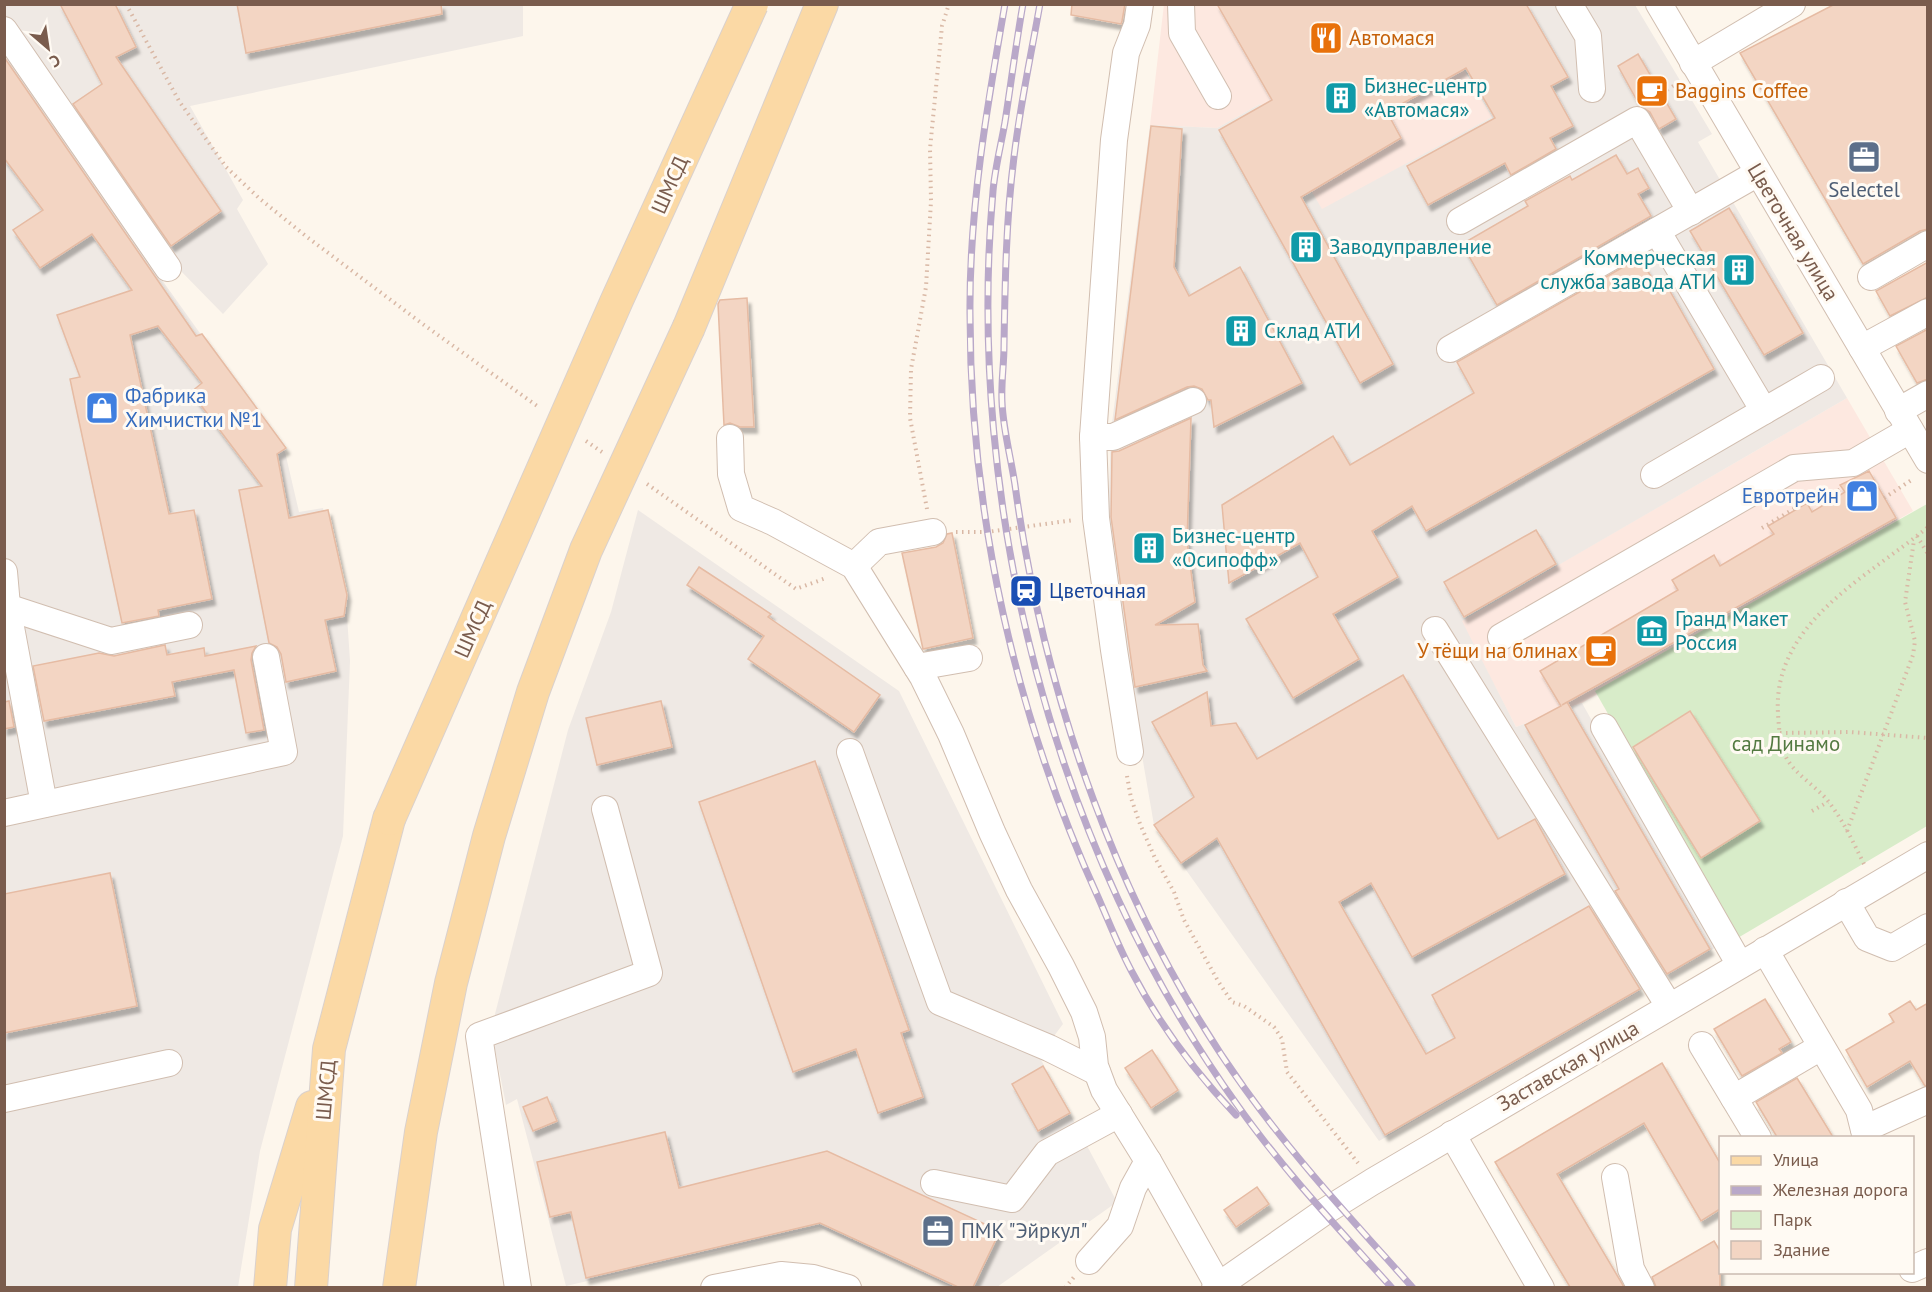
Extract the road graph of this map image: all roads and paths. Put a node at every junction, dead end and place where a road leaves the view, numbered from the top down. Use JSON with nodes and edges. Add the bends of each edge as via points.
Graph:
{"nodes":[{"id":1,"x":126,"y":4,"type":"edge"},
{"id":2,"x":752,"y":4,"type":"edge"},
{"id":3,"x":822,"y":4,"type":"edge"},
{"id":4,"x":949,"y":4,"type":"edge"},
{"id":5,"x":1140,"y":4,"type":"edge"},
{"id":6,"x":1181,"y":4,"type":"edge"},
{"id":7,"x":1569,"y":4,"type":"edge"},
{"id":8,"x":1659,"y":4,"type":"edge"},
{"id":9,"x":1792,"y":4,"type":"edge"},
{"id":10,"x":4,"y":30,"type":"edge"},
{"id":11,"x":1688,"y":71,"type":"junction"},
{"id":12,"x":1592,"y":89,"type":"dead end"},
{"id":13,"x":1662,"y":93,"type":"dead end"},
{"id":14,"x":1218,"y":96,"type":"dead end"},
{"id":15,"x":1758,"y":173,"type":"junction"},
{"id":16,"x":1691,"y":212,"type":"junction"},
{"id":17,"x":1460,"y":221,"type":"dead end"},
{"id":18,"x":1657,"y":231,"type":"junction"},
{"id":19,"x":1928,"y":244,"type":"edge"},
{"id":20,"x":168,"y":268,"type":"dead end"},
{"id":21,"x":1871,"y":277,"type":"dead end"},
{"id":22,"x":1928,"y":312,"type":"edge"},
{"id":23,"x":1862,"y":348,"type":"junction"},
{"id":24,"x":1450,"y":349,"type":"dead end"},
{"id":25,"x":1821,"y":378,"type":"dead end"},
{"id":26,"x":1928,"y":394,"type":"edge"},
{"id":27,"x":1193,"y":401,"type":"dead end"},
{"id":28,"x":1764,"y":411,"type":"junction"},
{"id":29,"x":547,"y":413,"type":"dead end"},
{"id":30,"x":1904,"y":419,"type":"junction"},
{"id":31,"x":1093,"y":437,"type":"junction"},
{"id":32,"x":730,"y":438,"type":"dead end"},
{"id":33,"x":584,"y":440,"type":"dead end"},
{"id":34,"x":603,"y":453,"type":"dead end"},
{"id":35,"x":1922,"y":469,"type":"edge"},
{"id":36,"x":1654,"y":475,"type":"dead end"},
{"id":37,"x":641,"y":480,"type":"dead end"},
{"id":38,"x":1843,"y":488,"type":"dead end"},
{"id":39,"x":1821,"y":492,"type":"dead end"},
{"id":40,"x":1884,"y":498,"type":"dead end"},
{"id":41,"x":1062,"y":522,"type":"dead end"},
{"id":42,"x":1928,"y":527,"type":"edge"},
{"id":43,"x":933,"y":532,"type":"joint"},
{"id":44,"x":968,"y":532,"type":"dead end"},
{"id":45,"x":1916,"y":537,"type":"junction"},
{"id":46,"x":1928,"y":554,"type":"edge"},
{"id":47,"x":854,"y":566,"type":"junction"},
{"id":48,"x":4,"y":572,"type":"edge"},
{"id":49,"x":6,"y":606,"type":"edge"},
{"id":50,"x":189,"y":625,"type":"dead end"},
{"id":51,"x":1435,"y":630,"type":"dead end"},
{"id":52,"x":1501,"y":637,"type":"dead end"},
{"id":53,"x":266,"y":657,"type":"dead end"},
{"id":54,"x":969,"y":658,"type":"dead end"},
{"id":55,"x":916,"y":667,"type":"junction"},
{"id":56,"x":1604,"y":727,"type":"dead end"},
{"id":57,"x":1780,"y":733,"type":"junction"},
{"id":58,"x":1882,"y":734,"type":"junction"},
{"id":59,"x":1928,"y":738,"type":"edge"},
{"id":60,"x":850,"y":752,"type":"dead end"},
{"id":61,"x":1130,"y":752,"type":"joint"},
{"id":62,"x":1828,"y":802,"type":"junction"},
{"id":63,"x":44,"y":804,"type":"junction"},
{"id":64,"x":605,"y":809,"type":"dead end"},
{"id":65,"x":1812,"y":811,"type":"dead end"},
{"id":66,"x":4,"y":813,"type":"edge"},
{"id":67,"x":1847,"y":831,"type":"junction"},
{"id":68,"x":1928,"y":855,"type":"edge"},
{"id":69,"x":1866,"y":867,"type":"dead end"},
{"id":70,"x":1846,"y":902,"type":"junction"},
{"id":71,"x":1928,"y":927,"type":"edge"},
{"id":72,"x":1765,"y":950,"type":"junction"},
{"id":73,"x":1740,"y":965,"type":"junction"},
{"id":74,"x":1669,"y":1006,"type":"junction"},
{"id":75,"x":1702,"y":1046,"type":"dead end"},
{"id":76,"x":1821,"y":1047,"type":"junction"},
{"id":77,"x":329,"y":1049,"type":"junction"},
{"id":78,"x":169,"y":1063,"type":"dead end"},
{"id":79,"x":1097,"y":1072,"type":"junction"},
{"id":80,"x":1734,"y":1098,"type":"junction"},
{"id":81,"x":4,"y":1099,"type":"edge"},
{"id":82,"x":1928,"y":1100,"type":"edge"},
{"id":83,"x":1119,"y":1114,"type":"junction"},
{"id":84,"x":1865,"y":1133,"type":"edge"},
{"id":85,"x":1452,"y":1134,"type":"junction"},
{"id":86,"x":1757,"y":1136,"type":"edge"},
{"id":87,"x":1148,"y":1161,"type":"junction"},
{"id":88,"x":1360,"y":1165,"type":"dead end"},
{"id":89,"x":1615,"y":1177,"type":"dead end"},
{"id":90,"x":934,"y":1183,"type":"dead end"},
{"id":91,"x":1089,"y":1261,"type":"dead end"},
{"id":92,"x":1928,"y":1262,"type":"edge"},
{"id":93,"x":1914,"y":1269,"type":"edge"},
{"id":94,"x":1217,"y":1286,"type":"edge"},
{"id":95,"x":270,"y":1287,"type":"edge"},
{"id":96,"x":310,"y":1287,"type":"edge"},
{"id":97,"x":399,"y":1287,"type":"edge"},
{"id":98,"x":518,"y":1287,"type":"edge"},
{"id":99,"x":714,"y":1287,"type":"edge"},
{"id":100,"x":848,"y":1287,"type":"edge"},
{"id":101,"x":1541,"y":1287,"type":"edge"},
{"id":102,"x":1641,"y":1287,"type":"edge"}],
"edges":[{"from":1,"to":29,"type":"path","via":[[179,101],[226,167],[307,237]]},
{"from":2,"to":77,"type":"main road","name":"ШМСД","bridge":true,"via":[[389,819]]},
{"from":3,"to":97,"type":"main road","bridge":true,"via":[[689,327],[586,550],[533,692],[489,836],[451,983],[421,1132]]},
{"from":4,"to":43,"type":"path","via":[[942,26],[930,149],[926,287],[911,369],[910,418]]},
{"from":5,"to":31,"type":"street","via":[[1126,53],[1114,140]]},
{"from":6,"to":14,"type":"street","via":[[1182,33]]},
{"from":7,"to":12,"type":"street","via":[[1587,36]]},
{"from":8,"to":11,"type":"street","name":"Цветочная улица"},
{"from":9,"to":11,"type":"street"},
{"from":10,"to":20,"type":"street"},
{"from":11,"to":13,"type":"path"},
{"from":11,"to":15,"type":"street","name":"Цветочная улица"},
{"from":15,"to":16,"type":"street"},
{"from":15,"to":23,"type":"street","name":"Цветочная улица"},
{"from":16,"to":17,"type":"street","via":[[1637,120]]},
{"from":16,"to":18,"type":"street"},
{"from":18,"to":24,"type":"street"},
{"from":18,"to":28,"type":"street"},
{"from":19,"to":21,"type":"street"},
{"from":22,"to":23,"type":"street"},
{"from":23,"to":30,"type":"street","name":"Цветочная улица"},
{"from":25,"to":28,"type":"street"},
{"from":26,"to":30,"type":"street"},
{"from":27,"to":31,"type":"street","via":[[1113,437]]},
{"from":28,"to":36,"type":"street"},
{"from":30,"to":35,"type":"street","name":"Цветочная улица"},
{"from":30,"to":52,"type":"street","via":[[1818,466],[1794,468]]},
{"from":31,"to":61,"type":"street","via":[[1096,518]]},
{"from":32,"to":47,"type":"street","via":[[731,474],[741,508]]},
{"from":33,"to":34,"type":"path"},
{"from":35,"to":40,"type":"path"},
{"from":37,"to":47,"type":"path","via":[[796,590]]},
{"from":38,"to":39,"type":"path","via":[[1825,499]]},
{"from":41,"to":44,"type":"path"},
{"from":42,"to":45,"type":"path"},
{"from":43,"to":47,"type":"street","via":[[879,542]]},
{"from":45,"to":46,"type":"path"},
{"from":45,"to":57,"type":"path","via":[[1837,597],[1796,644],[1780,684]]},
{"from":45,"to":58,"type":"path","via":[[1905,602],[1914,648]]},
{"from":47,"to":55,"type":"street"},
{"from":48,"to":49,"type":"street"},
{"from":49,"to":50,"type":"street","via":[[111,641]]},
{"from":49,"to":63,"type":"street"},
{"from":51,"to":74,"type":"street"},
{"from":53,"to":63,"type":"street","via":[[284,752]]},
{"from":54,"to":55,"type":"street"},
{"from":55,"to":79,"type":"street","via":[[951,734],[1019,890],[1081,1005],[1092,1037]]},
{"from":56,"to":73,"type":"street"},
{"from":57,"to":58,"type":"path"},
{"from":57,"to":62,"type":"path","via":[[1792,767]]},
{"from":58,"to":59,"type":"path"},
{"from":58,"to":67,"type":"path"},
{"from":60,"to":79,"type":"street","via":[[940,1002]]},
{"from":61,"to":88,"type":"path","via":[[1127,776],[1131,798],[1184,920],[1232,1002],[1274,1027],[1282,1039],[1287,1072]]},
{"from":62,"to":65,"type":"path"},
{"from":62,"to":67,"type":"path"},
{"from":63,"to":66,"type":"street"},
{"from":64,"to":98,"type":"street","via":[[649,973],[479,1036]]},
{"from":67,"to":69,"type":"path"},
{"from":68,"to":70,"type":"street","name":"Заставская улица"},
{"from":70,"to":71,"type":"street","via":[[1867,938],[1892,948]]},
{"from":70,"to":72,"type":"street","name":"Заставская улица"},
{"from":72,"to":73,"type":"street","name":"Заставская улица"},
{"from":72,"to":76,"type":"street"},
{"from":73,"to":74,"type":"street","name":"Заставская улица"},
{"from":74,"to":85,"type":"street","name":"Заставская улица"},
{"from":75,"to":80,"type":"street"},
{"from":76,"to":80,"type":"street"},
{"from":76,"to":84,"type":"street","via":[[1859,1110]]},
{"from":77,"to":95,"type":"main road","via":[[275,1229]]},
{"from":77,"to":96,"type":"main road","name":"ШМСД"},
{"from":78,"to":81,"type":"street"},
{"from":79,"to":83,"type":"street"},
{"from":80,"to":86,"type":"street"},
{"from":82,"to":84,"type":"street"},
{"from":83,"to":87,"type":"street"},
{"from":83,"to":90,"type":"street","via":[[1047,1153],[1012,1199]]},
{"from":85,"to":94,"type":"street","name":"Заставская улица","via":[[1337,1203]]},
{"from":85,"to":101,"type":"street"},
{"from":87,"to":91,"type":"street","via":[[1133,1188],[1120,1226]]},
{"from":87,"to":94,"type":"street"},
{"from":89,"to":102,"type":"street","via":[[1630,1269]]},
{"from":92,"to":93,"type":"street"},
{"from":99,"to":100,"type":"street","via":[[781,1275]]}]}
